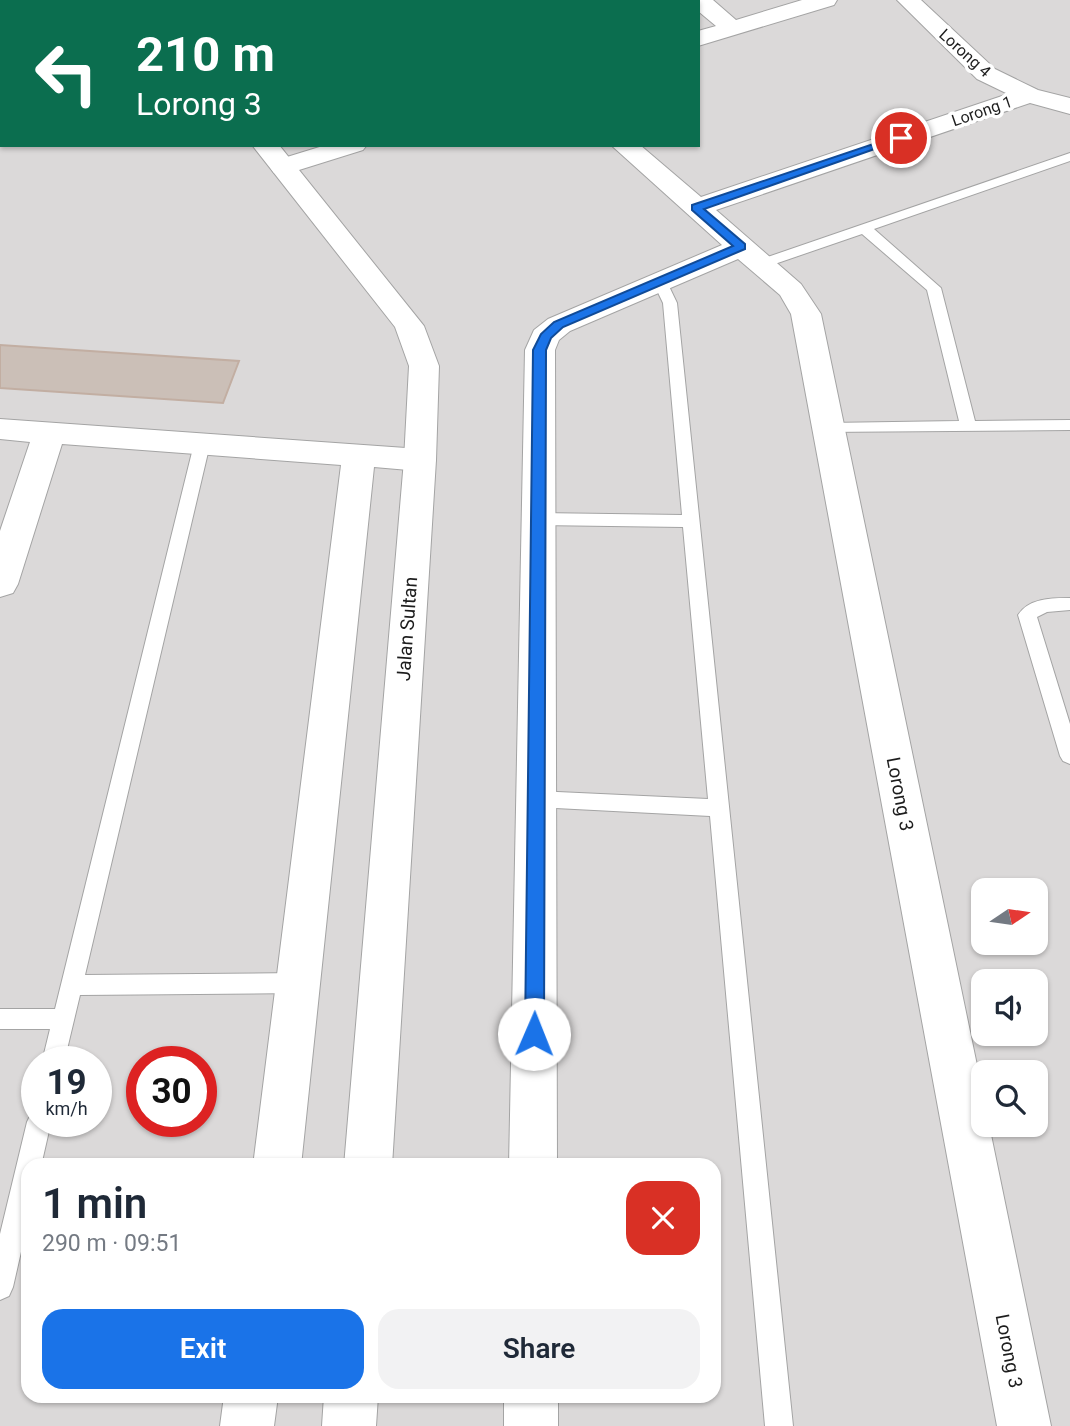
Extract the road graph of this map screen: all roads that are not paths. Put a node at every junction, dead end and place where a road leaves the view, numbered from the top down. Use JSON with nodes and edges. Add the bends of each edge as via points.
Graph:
{"nodes":[{"id":1,"x":826,"y":0,"type":"edge"},
{"id":2,"x":908,"y":0,"type":"edge"},
{"id":3,"x":700,"y":1,"type":"edge"},
{"id":4,"x":733,"y":29,"type":"junction"},
{"id":5,"x":700,"y":38,"type":"edge"},
{"id":6,"x":1029,"y":95,"type":"junction"},
{"id":7,"x":1070,"y":106,"type":"edge"},
{"id":8,"x":339,"y":147,"type":"edge"},
{"id":9,"x":626,"y":147,"type":"edge"},
{"id":10,"x":274,"y":156,"type":"edge"},
{"id":11,"x":1070,"y":157,"type":"edge"},
{"id":12,"x":696,"y":208,"type":"junction"},
{"id":13,"x":863,"y":227,"type":"junction"},
{"id":14,"x":751,"y":255,"type":"junction"},
{"id":15,"x":659,"y":280,"type":"junction"},
{"id":16,"x":1070,"y":425,"type":"edge"},
{"id":17,"x":968,"y":426,"type":"junction"},
{"id":18,"x":828,"y":428,"type":"junction"},
{"id":19,"x":0,"y":429,"type":"edge"},
{"id":20,"x":49,"y":433,"type":"junction"},
{"id":21,"x":202,"y":444,"type":"junction"},
{"id":22,"x":359,"y":456,"type":"junction"},
{"id":23,"x":420,"y":460,"type":"junction"},
{"id":24,"x":538,"y":519,"type":"junction"},
{"id":25,"x":691,"y":521,"type":"junction"},
{"id":26,"x":0,"y":584,"type":"edge"},
{"id":27,"x":1070,"y":604,"type":"edge"},
{"id":28,"x":1070,"y":756,"type":"edge"},
{"id":29,"x":536,"y":799,"type":"junction"},
{"id":30,"x":719,"y":808,"type":"junction"},
{"id":31,"x":298,"y":983,"type":"junction"},
{"id":32,"x":71,"y":985,"type":"junction"},
{"id":33,"x":63,"y":1018,"type":"junction"},
{"id":34,"x":0,"y":1019,"type":"edge"},
{"id":35,"x":57,"y":1046,"type":"edge"},
{"id":36,"x":35,"y":1137,"type":"edge"},
{"id":37,"x":30,"y":1158,"type":"edge"},
{"id":38,"x":278,"y":1158,"type":"edge"},
{"id":39,"x":369,"y":1158,"type":"edge"},
{"id":40,"x":533,"y":1158,"type":"edge"},
{"id":41,"x":21,"y":1197,"type":"edge"},
{"id":42,"x":0,"y":1287,"type":"edge"},
{"id":43,"x":250,"y":1403,"type":"edge"},
{"id":44,"x":351,"y":1403,"type":"edge"},
{"id":45,"x":531,"y":1403,"type":"edge"},
{"id":46,"x":247,"y":1426,"type":"edge"},
{"id":47,"x":349,"y":1426,"type":"edge"},
{"id":48,"x":531,"y":1426,"type":"edge"},
{"id":49,"x":779,"y":1426,"type":"edge"},
{"id":50,"x":1024,"y":1426,"type":"edge"}],
"edges":[{"from":1,"to":4,"type":"street"},
{"from":2,"to":6,"type":"street","name":"Lorong 4","via":[[986,74]]},
{"from":3,"to":4,"type":"street"},
{"from":4,"to":5,"type":"street"},
{"from":6,"to":7,"type":"street","name":"Lorong 4"},
{"from":6,"to":12,"type":"street","name":"Lorong 1"},
{"from":8,"to":10,"type":"street"},
{"from":9,"to":12,"type":"street","name":"Lorong 3"},
{"from":10,"to":23,"type":"street","name":"Jalan Sultan","via":[[409,326],[424,366]]},
{"from":11,"to":13,"type":"lane"},
{"from":12,"to":14,"type":"street","name":"Lorong 3"},
{"from":13,"to":14,"type":"lane"},
{"from":13,"to":17,"type":"lane","via":[[934,288]]},
{"from":14,"to":15,"type":"street"},
{"from":14,"to":18,"type":"street","name":"Lorong 3","via":[[791,290],[806,314]]},
{"from":15,"to":24,"type":"street","via":[[559,325],[545,336],[540,350]]},
{"from":15,"to":25,"type":"lane","via":[[670,303]]},
{"from":16,"to":17,"type":"lane"},
{"from":17,"to":18,"type":"lane"},
{"from":18,"to":50,"type":"street","name":"Lorong 3"},
{"from":19,"to":20,"type":"street"},
{"from":20,"to":21,"type":"street"},
{"from":20,"to":26,"type":"street"},
{"from":21,"to":22,"type":"street"},
{"from":21,"to":32,"type":"lane"},
{"from":22,"to":23,"type":"street"},
{"from":22,"to":31,"type":"street"},
{"from":23,"to":39,"type":"street","name":"Jalan Sultan"},
{"from":24,"to":25,"type":"lane"},
{"from":24,"to":29,"type":"street"},
{"from":25,"to":30,"type":"lane"},
{"from":27,"to":28,"type":"lane","via":[[1046,605],[1027,615]]},
{"from":29,"to":30,"type":"lane"},
{"from":29,"to":40,"type":"street"},
{"from":30,"to":49,"type":"lane"},
{"from":31,"to":32,"type":"lane"},
{"from":31,"to":38,"type":"street"},
{"from":32,"to":33,"type":"lane"},
{"from":33,"to":34,"type":"lane"},
{"from":33,"to":35,"type":"lane"},
{"from":36,"to":37,"type":"lane"},
{"from":41,"to":42,"type":"lane"},
{"from":43,"to":46,"type":"street"},
{"from":44,"to":47,"type":"street"},
{"from":45,"to":48,"type":"street"}]}
